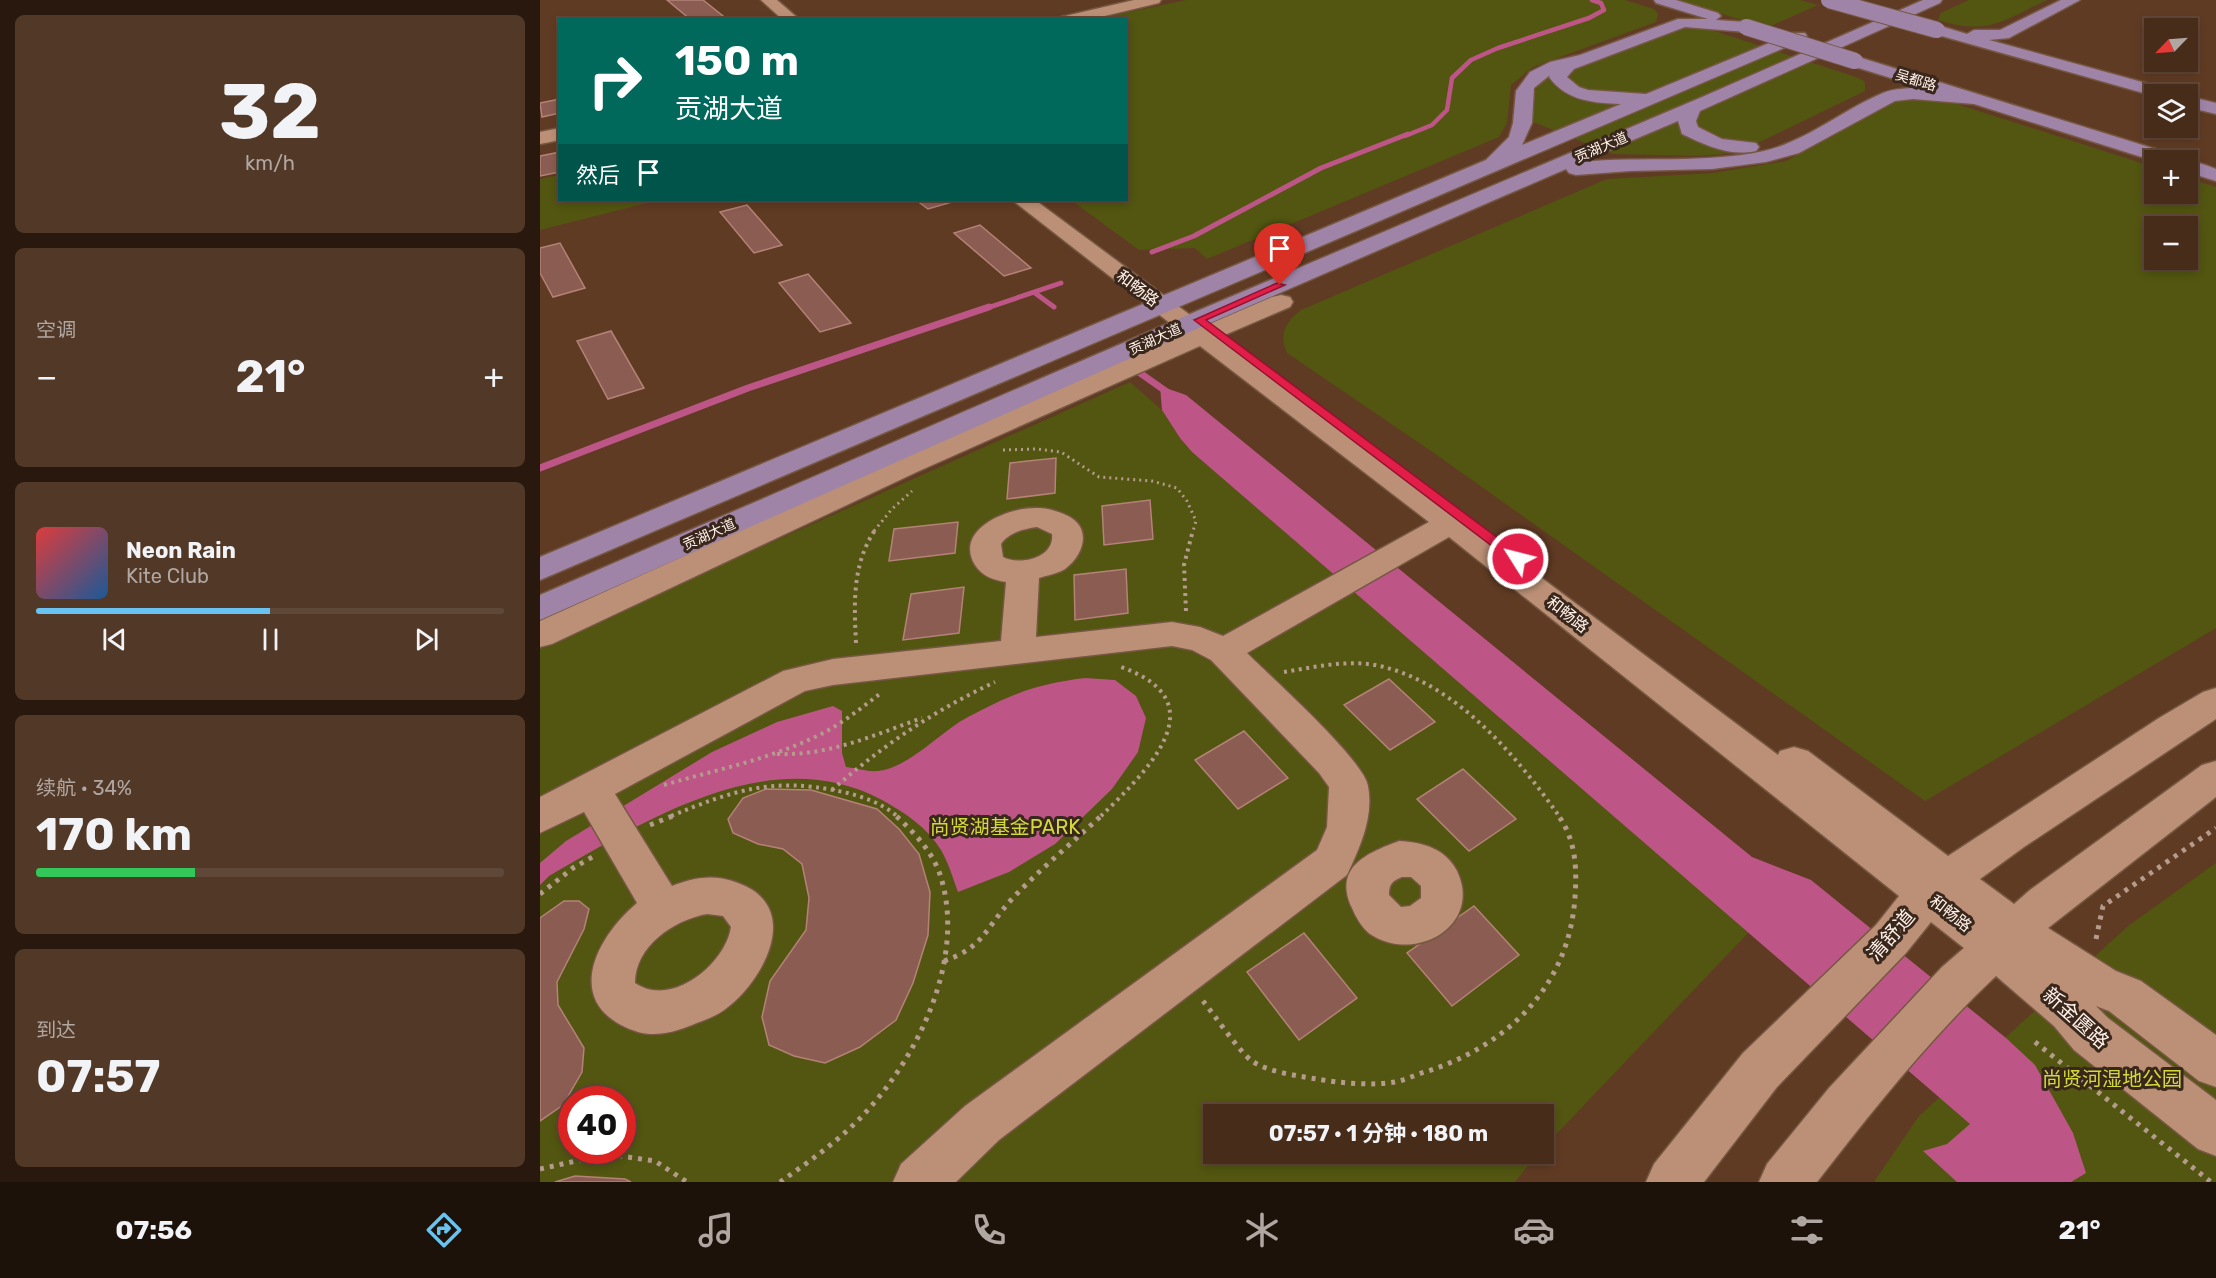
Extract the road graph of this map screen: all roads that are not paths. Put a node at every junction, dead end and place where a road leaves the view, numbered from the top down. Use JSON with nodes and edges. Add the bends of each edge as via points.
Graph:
{"nodes":[{"id":1,"x":761,"y":0,"type":"edge"},
{"id":2,"x":768,"y":0,"type":"edge"},
{"id":3,"x":1141,"y":0,"type":"edge"},
{"id":4,"x":1154,"y":0,"type":"edge"},
{"id":5,"x":1829,"y":0,"type":"edge"},
{"id":6,"x":1884,"y":0,"type":"edge"},
{"id":7,"x":1935,"y":0,"type":"edge"},
{"id":8,"x":2073,"y":0,"type":"edge"},
{"id":9,"x":2079,"y":0,"type":"edge"},
{"id":10,"x":1665,"y":1,"type":"edge"},
{"id":11,"x":784,"y":18,"type":"edge"},
{"id":12,"x":791,"y":18,"type":"edge"},
{"id":13,"x":1062,"y":18,"type":"edge"},
{"id":14,"x":1075,"y":18,"type":"edge"},
{"id":15,"x":1841,"y":18,"type":"dead end"},
{"id":16,"x":1746,"y":27,"type":"junction"},
{"id":17,"x":1937,"y":30,"type":"junction"},
{"id":18,"x":1811,"y":31,"type":"dead end"},
{"id":19,"x":2028,"y":55,"type":"junction"},
{"id":20,"x":1855,"y":61,"type":"junction"},
{"id":21,"x":2144,"y":88,"type":"edge"},
{"id":22,"x":1658,"y":96,"type":"junction"},
{"id":23,"x":1982,"y":100,"type":"junction"},
{"id":24,"x":2198,"y":104,"type":"edge"},
{"id":25,"x":1693,"y":107,"type":"junction"},
{"id":26,"x":2216,"y":109,"type":"edge"},
{"id":27,"x":558,"y":132,"type":"edge"},
{"id":28,"x":540,"y":136,"type":"edge"},
{"id":29,"x":2144,"y":151,"type":"edge"},
{"id":30,"x":1488,"y":167,"type":"junction"},
{"id":31,"x":2198,"y":169,"type":"edge"},
{"id":32,"x":2216,"y":175,"type":"edge"},
{"id":33,"x":1521,"y":182,"type":"junction"},
{"id":34,"x":1023,"y":201,"type":"edge"},
{"id":35,"x":1035,"y":201,"type":"edge"},
{"id":36,"x":1281,"y":302,"type":"dead end"},
{"id":37,"x":1189,"y":319,"type":"junction"},
{"id":38,"x":1451,"y":524,"type":"junction"},
{"id":39,"x":540,"y":569,"type":"edge"},
{"id":40,"x":1023,"y":572,"type":"dead end"},
{"id":41,"x":540,"y":608,"type":"edge"},
{"id":42,"x":540,"y":635,"type":"edge"},
{"id":43,"x":1223,"y":651,"type":"junction"},
{"id":44,"x":1008,"y":666,"type":"junction"},
{"id":45,"x":2216,"y":702,"type":"edge"},
{"id":46,"x":2216,"y":776,"type":"edge"},
{"id":47,"x":591,"y":789,"type":"junction"},
{"id":48,"x":540,"y":816,"type":"edge"},
{"id":49,"x":1332,"y":862,"type":"junction"},
{"id":50,"x":1370,"y":878,"type":"dead end"},
{"id":51,"x":1938,"y":886,"type":"junction"},
{"id":52,"x":663,"y":909,"type":"dead end"},
{"id":53,"x":2005,"y":939,"type":"junction"},
{"id":54,"x":2216,"y":1064,"type":"edge"},
{"id":55,"x":2216,"y":1131,"type":"edge"},
{"id":56,"x":919,"y":1182,"type":"edge"},
{"id":57,"x":1672,"y":1182,"type":"edge"},
{"id":58,"x":1785,"y":1182,"type":"edge"}],
"edges":[{"from":1,"to":11,"type":"street"},
{"from":2,"to":12,"type":"street"},
{"from":3,"to":13,"type":"street"},
{"from":4,"to":14,"type":"street"},
{"from":5,"to":17,"type":"main road","bridge":true},
{"from":6,"to":15,"type":"main road"},
{"from":7,"to":25,"type":"main road","name":"贡湖大道"},
{"from":8,"to":17,"type":"main road","via":[[2003,35]]},
{"from":9,"to":19,"type":"main road","via":[[2009,36],[2010,44]]},
{"from":10,"to":16,"type":"main road","name":"吴都路"},
{"from":10,"to":30,"type":"main road","via":[[1682,12],[1679,21],[1544,72],[1530,81],[1525,88],[1524,124],[1516,144]]},
{"from":16,"to":20,"type":"main road","name":"吴都路","bridge":true},
{"from":16,"to":22,"type":"main road","via":[[1683,22],[1568,65],[1558,77],[1568,88],[1592,96]]},
{"from":17,"to":19,"type":"main road"},
{"from":18,"to":22,"type":"main road","name":"贡湖大道"},
{"from":19,"to":21,"type":"main road"},
{"from":20,"to":23,"type":"main road","name":"吴都路"},
{"from":20,"to":25,"type":"main road","via":[[1886,80],[1890,87],[1886,94],[1786,143],[1750,147],[1718,144],[1689,130]]},
{"from":22,"to":30,"type":"main road","name":"贡湖大道"},
{"from":23,"to":29,"type":"main road","name":"吴都路"},
{"from":23,"to":33,"type":"main road","via":[[1904,93],[1890,96],[1777,154],[1719,162],[1616,164]]},
{"from":24,"to":26,"type":"main road"},
{"from":25,"to":33,"type":"main road","name":"贡湖大道"},
{"from":27,"to":28,"type":"street"},
{"from":30,"to":37,"type":"main road","name":"贡湖大道"},
{"from":31,"to":32,"type":"main road"},
{"from":33,"to":37,"type":"main road","name":"贡湖大道"},
{"from":34,"to":37,"type":"street","name":"和畅路"},
{"from":35,"to":37,"type":"street","name":"和畅路"},
{"from":36,"to":37,"type":"street","name":"贡湖大道"},
{"from":37,"to":38,"type":"street","name":"和畅路"},
{"from":37,"to":39,"type":"main road","name":"贡湖大道"},
{"from":37,"to":41,"type":"main road","name":"贡湖大道"},
{"from":37,"to":42,"type":"street","name":"贡湖大道","via":[[782,521]]},
{"from":37,"to":51,"type":"street","name":"和畅路","via":[[1861,811]]},
{"from":38,"to":43,"type":"street"},
{"from":38,"to":51,"type":"street","name":"和畅路"},
{"from":40,"to":44,"type":"street"},
{"from":43,"to":44,"type":"street","via":[[1200,639],[1172,634]]},
{"from":43,"to":49,"type":"street","via":[[1333,762],[1349,786],[1347,827]]},
{"from":44,"to":47,"type":"street","via":[[833,672],[796,680]]},
{"from":45,"to":51,"type":"street","name":"清舒道"},
{"from":46,"to":53,"type":"street","via":[[2045,903]]},
{"from":47,"to":48,"type":"street"},
{"from":47,"to":52,"type":"street"},
{"from":49,"to":50,"type":"street"},
{"from":49,"to":56,"type":"street","via":[[982,1123]]},
{"from":51,"to":53,"type":"street","name":"和畅路"},
{"from":51,"to":57,"type":"street","name":"清舒道","via":[[1891,939],[1760,1070]]},
{"from":53,"to":54,"type":"street","name":"新金匮路","via":[[2125,996]]},
{"from":53,"to":55,"type":"street","name":"新金匮路","via":[[2091,1034]]},
{"from":53,"to":58,"type":"street","via":[[1952,988],[1846,1105]]}]}
